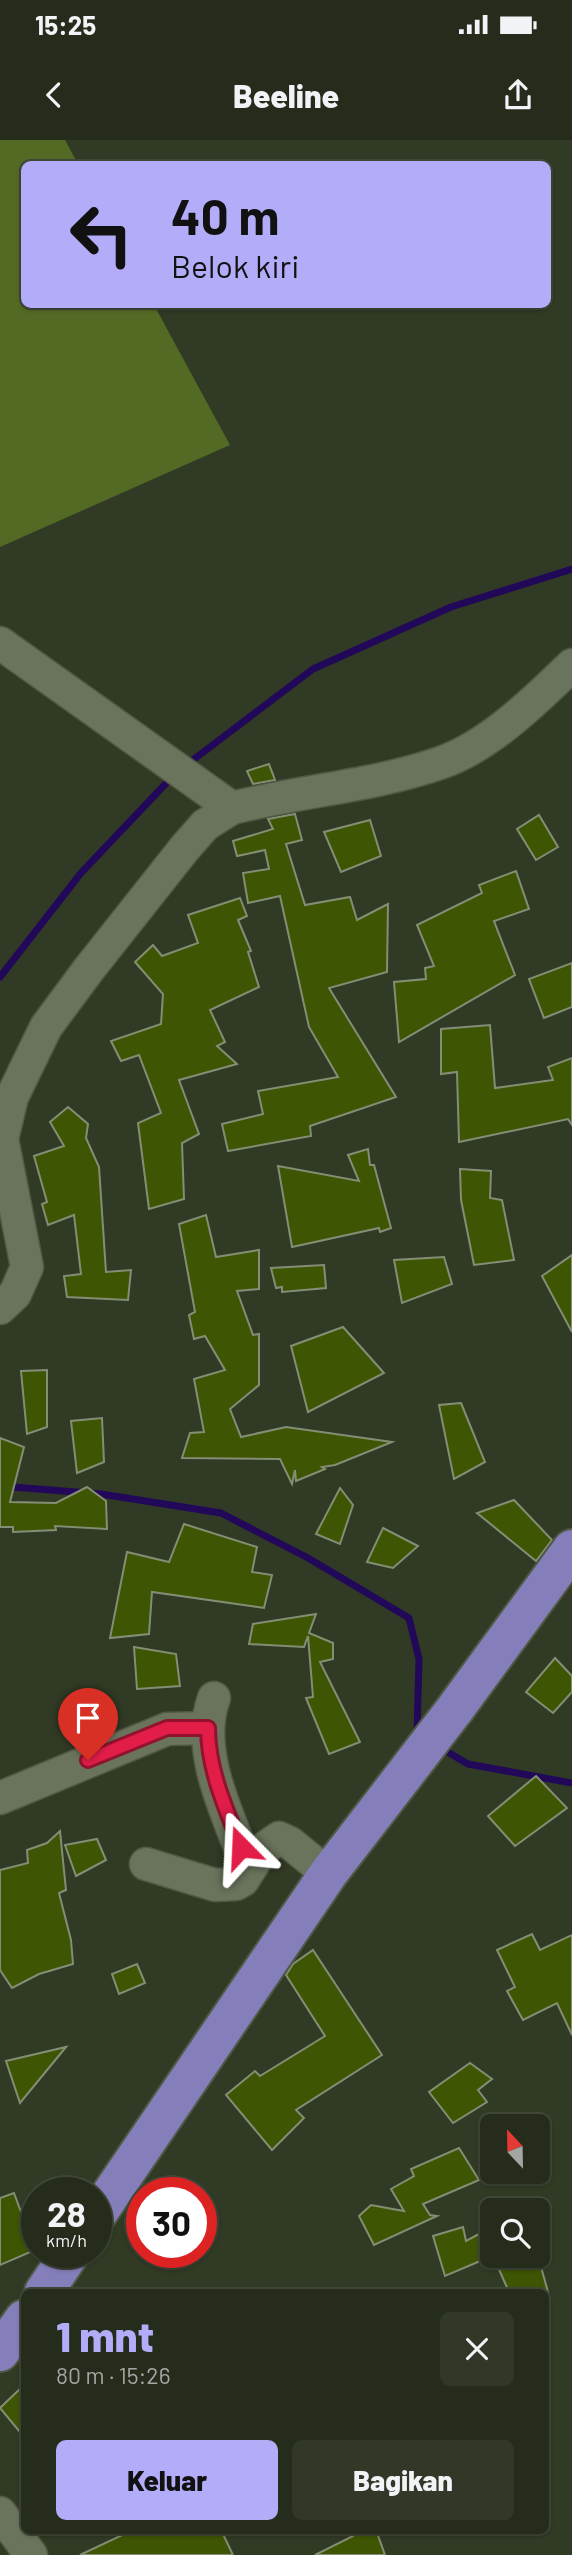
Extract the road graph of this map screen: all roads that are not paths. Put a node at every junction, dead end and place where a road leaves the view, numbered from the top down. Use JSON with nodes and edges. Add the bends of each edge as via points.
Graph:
{"nodes":[{"id":1,"x":0,"y":643,"type":"edge"},
{"id":2,"x":572,"y":665,"type":"edge"},
{"id":3,"x":232,"y":808,"type":"junction"},
{"id":4,"x":0,"y":1308,"type":"edge"},
{"id":5,"x":572,"y":1549,"type":"edge"},
{"id":6,"x":0,"y":1798,"type":"edge"},
{"id":7,"x":146,"y":1864,"type":"dead end"},
{"id":8,"x":249,"y":1870,"type":"junction"},
{"id":9,"x":328,"y":1874,"type":"junction"},
{"id":10,"x":112,"y":2192,"type":"edge"},
{"id":11,"x":60,"y":2268,"type":"edge"},
{"id":12,"x":46,"y":2289,"type":"edge"},
{"id":13,"x":21,"y":2323,"type":"edge"},
{"id":14,"x":0,"y":2352,"type":"edge"},
{"id":15,"x":0,"y":2513,"type":"edge"},
{"id":16,"x":31,"y":2555,"type":"edge"}],
"edges":[{"from":1,"to":3,"type":"street"},
{"from":2,"to":3,"type":"street","via":[[491,736],[442,763]]},
{"from":3,"to":4,"type":"street","via":[[205,825],[89,969],[46,1027],[12,1097],[2,1139],[27,1267],[15,1294]]},
{"from":5,"to":9,"type":"main road"},
{"from":6,"to":8,"type":"street","via":[[211,1713],[211,1759]]},
{"from":7,"to":8,"type":"street","via":[[215,1885],[236,1884]]},
{"from":8,"to":9,"type":"street","via":[[262,1850],[279,1838]]},
{"from":9,"to":10,"type":"main road"},
{"from":11,"to":12,"type":"main road"},
{"from":13,"to":14,"type":"main road"},
{"from":15,"to":16,"type":"street"}]}
